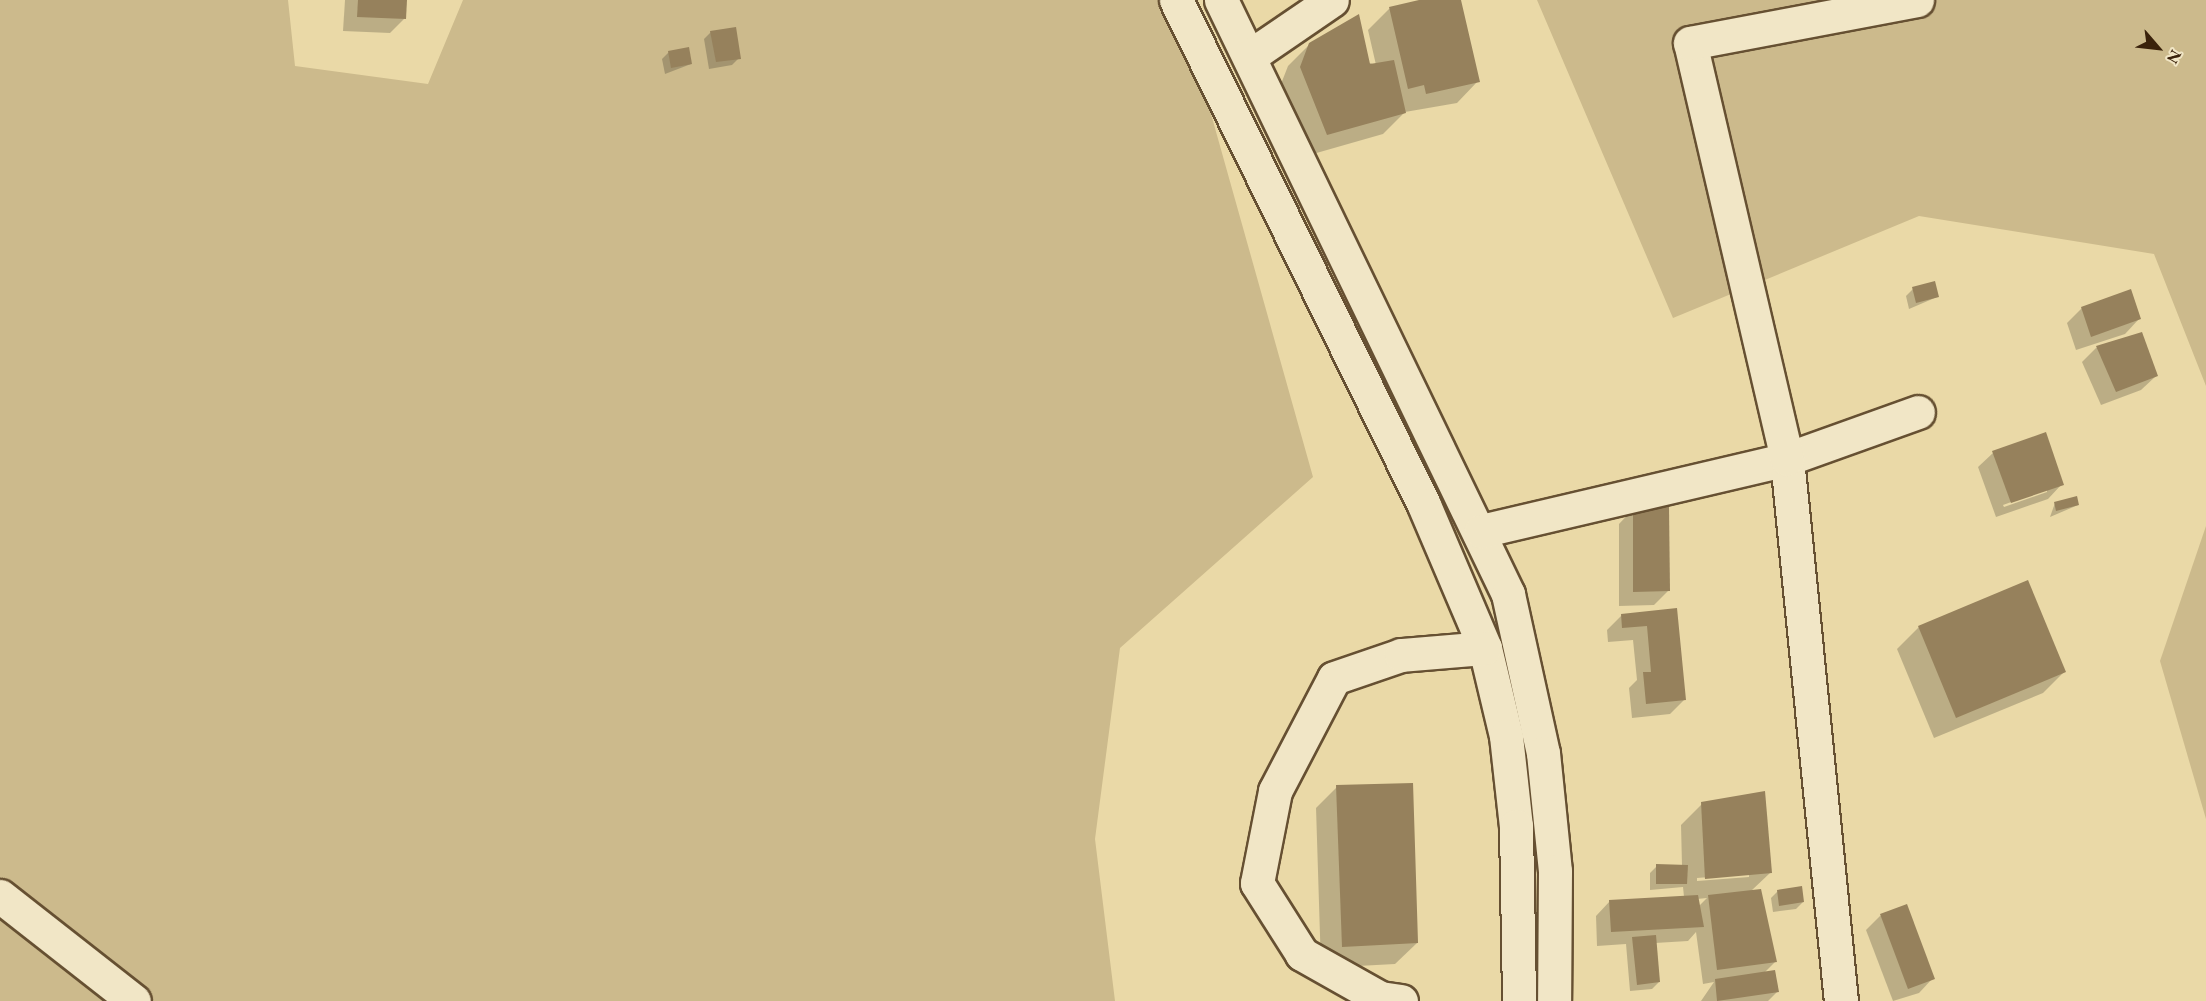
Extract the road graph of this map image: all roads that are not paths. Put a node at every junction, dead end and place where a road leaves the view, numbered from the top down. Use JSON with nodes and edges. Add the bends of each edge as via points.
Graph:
{"nodes":[{"id":1,"x":1176,"y":0,"type":"edge"},
{"id":2,"x":1221,"y":0,"type":"edge"},
{"id":3,"x":1332,"y":0,"type":"edge"},
{"id":4,"x":1917,"y":0,"type":"edge"},
{"id":5,"x":1250,"y":57,"type":"junction"},
{"id":6,"x":1918,"y":412,"type":"dead end"},
{"id":7,"x":1787,"y":459,"type":"junction"},
{"id":8,"x":1481,"y":531,"type":"junction"},
{"id":9,"x":1485,"y":648,"type":"junction"},
{"id":10,"x":0,"y":897,"type":"edge"},
{"id":11,"x":134,"y":1001,"type":"edge"},
{"id":12,"x":1401,"y":1001,"type":"edge"},
{"id":13,"x":1519,"y":1001,"type":"edge"},
{"id":14,"x":1554,"y":1001,"type":"edge"},
{"id":15,"x":1841,"y":1001,"type":"edge"}],
"edges":[{"from":1,"to":9,"type":"street","via":[[1424,505]]},
{"from":2,"to":5,"type":"street"},
{"from":3,"to":5,"type":"street"},
{"from":4,"to":7,"type":"street","via":[[1689,43]]},
{"from":5,"to":8,"type":"street"},
{"from":6,"to":7,"type":"street"},
{"from":7,"to":8,"type":"street"},
{"from":7,"to":15,"type":"street"},
{"from":8,"to":14,"type":"street","via":[[1508,594],[1543,753],[1555,871]]},
{"from":9,"to":12,"type":"street","via":[[1401,655],[1334,678],[1275,791],[1257,883],[1302,954],[1380,998]]},
{"from":9,"to":13,"type":"street","via":[[1506,736],[1516,826]]},
{"from":10,"to":11,"type":"street"}]}
